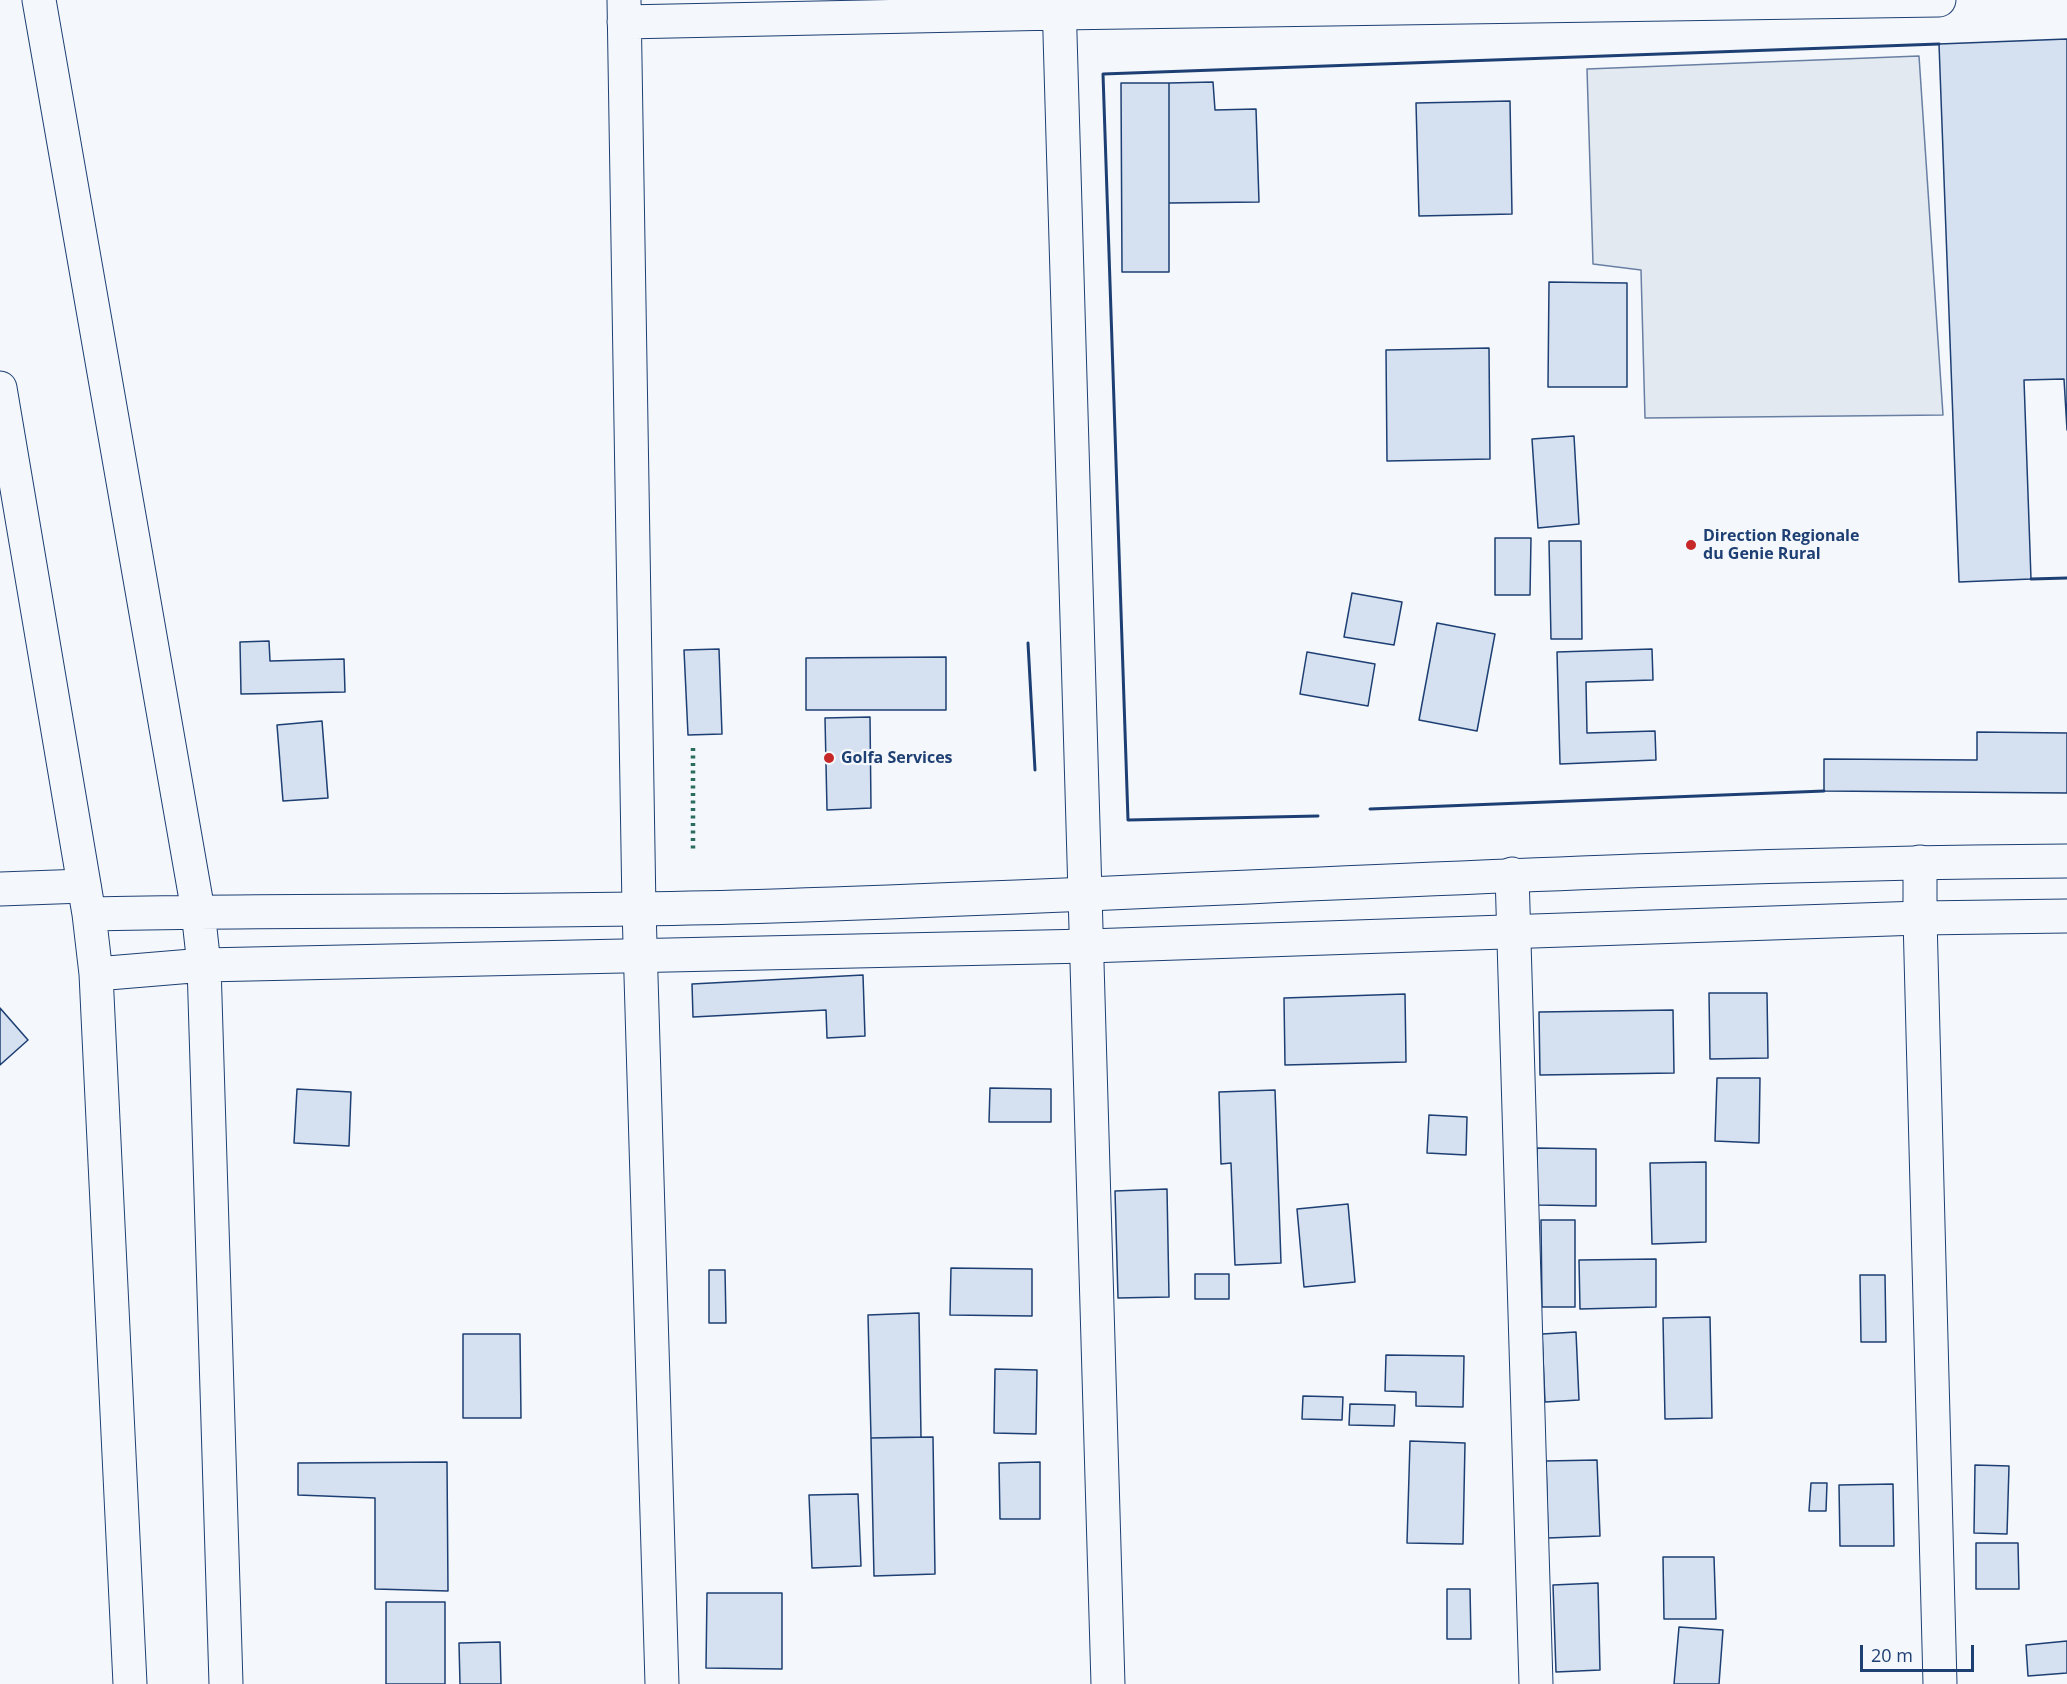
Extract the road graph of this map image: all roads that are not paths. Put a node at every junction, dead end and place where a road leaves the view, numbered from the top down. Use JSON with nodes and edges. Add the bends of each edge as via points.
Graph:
{"nodes":[{"id":1,"x":39,"y":0,"type":"edge"},
{"id":2,"x":1939,"y":0,"type":"edge"},
{"id":3,"x":1059,"y":6,"type":"edge"},
{"id":4,"x":624,"y":11,"type":"edge"},
{"id":5,"x":0,"y":388,"type":"edge"},
{"id":6,"x":2067,"y":861,"type":"edge"},
{"id":7,"x":1920,"y":862,"type":"junction"},
{"id":8,"x":1512,"y":874,"type":"junction"},
{"id":9,"x":0,"y":889,"type":"edge"},
{"id":10,"x":1086,"y":893,"type":"junction"},
{"id":11,"x":86,"y":900,"type":"junction"},
{"id":12,"x":639,"y":909,"type":"junction"},
{"id":13,"x":198,"y":911,"type":"junction"},
{"id":14,"x":2067,"y":916,"type":"edge"},
{"id":15,"x":1920,"y":918,"type":"junction"},
{"id":16,"x":1514,"y":933,"type":"junction"},
{"id":17,"x":1088,"y":946,"type":"junction"},
{"id":18,"x":640,"y":955,"type":"junction"},
{"id":19,"x":204,"y":965,"type":"junction"},
{"id":20,"x":96,"y":974,"type":"junction"},
{"id":21,"x":130,"y":1684,"type":"edge"},
{"id":22,"x":226,"y":1684,"type":"edge"},
{"id":23,"x":662,"y":1684,"type":"edge"},
{"id":24,"x":1108,"y":1684,"type":"edge"},
{"id":25,"x":1536,"y":1684,"type":"edge"},
{"id":26,"x":1940,"y":1684,"type":"edge"}],
"edges":[{"from":1,"to":13,"type":"street"},
{"from":2,"to":3,"type":"street"},
{"from":3,"to":4,"type":"street"},
{"from":3,"to":10,"type":"street"},
{"from":4,"to":12,"type":"street"},
{"from":5,"to":11,"type":"street"},
{"from":6,"to":7,"type":"street"},
{"from":7,"to":8,"type":"street"},
{"from":7,"to":15,"type":"street"},
{"from":8,"to":10,"type":"street"},
{"from":8,"to":16,"type":"street"},
{"from":9,"to":11,"type":"street"},
{"from":10,"to":12,"type":"street"},
{"from":10,"to":17,"type":"street"},
{"from":11,"to":13,"type":"street"},
{"from":11,"to":20,"type":"street"},
{"from":12,"to":13,"type":"street"},
{"from":12,"to":18,"type":"street"},
{"from":13,"to":19,"type":"street"},
{"from":14,"to":15,"type":"street"},
{"from":15,"to":16,"type":"street"},
{"from":15,"to":26,"type":"street"},
{"from":16,"to":17,"type":"street"},
{"from":16,"to":25,"type":"street"},
{"from":17,"to":18,"type":"street"},
{"from":17,"to":24,"type":"street"},
{"from":18,"to":19,"type":"street"},
{"from":18,"to":23,"type":"street"},
{"from":19,"to":20,"type":"street"},
{"from":19,"to":22,"type":"street"},
{"from":20,"to":21,"type":"street"}]}
